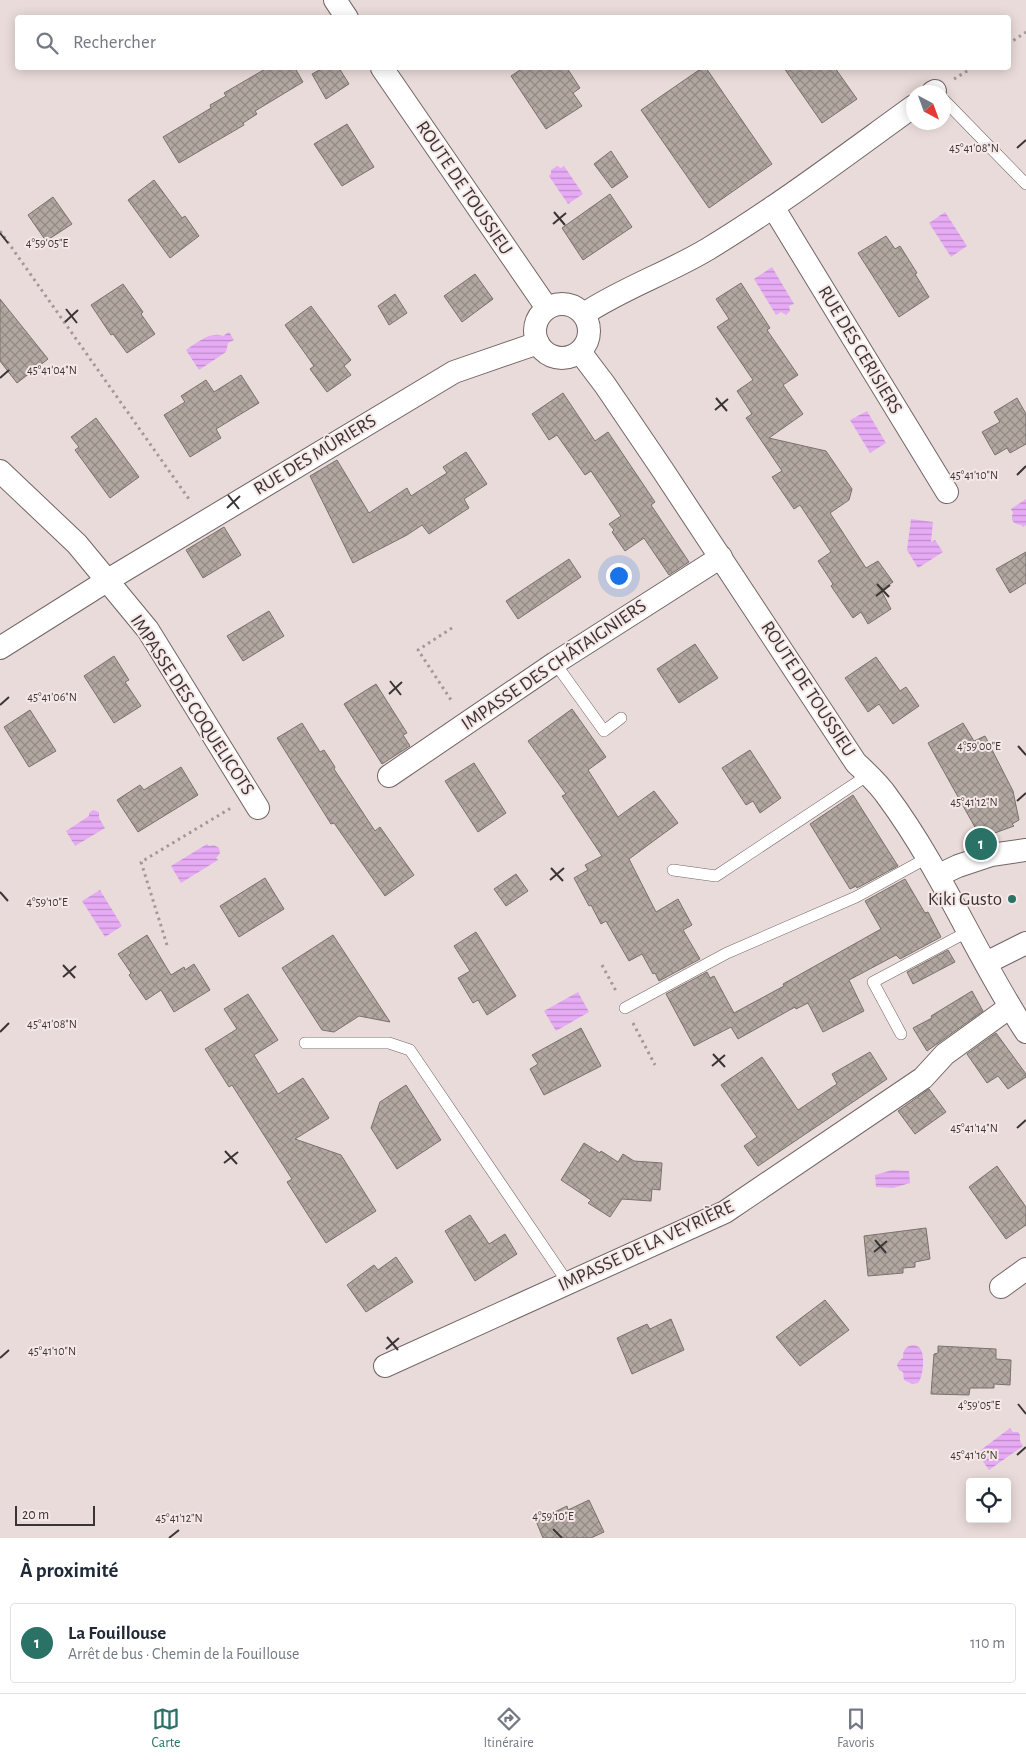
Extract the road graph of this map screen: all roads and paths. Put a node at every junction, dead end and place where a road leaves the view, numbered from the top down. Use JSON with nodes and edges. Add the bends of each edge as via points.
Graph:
{"nodes":[{"id":1,"x":335,"y":0,"type":"edge"},
{"id":2,"x":345,"y":15,"type":"edge"},
{"id":3,"x":1026,"y":32,"type":"edge"},
{"id":4,"x":1011,"y":42,"type":"edge"},
{"id":5,"x":383,"y":70,"type":"edge"},
{"id":6,"x":951,"y":108,"type":"edge"},
{"id":7,"x":906,"y":112,"type":"edge"},
{"id":8,"x":1026,"y":184,"type":"edge"},
{"id":9,"x":772,"y":207,"type":"junction"},
{"id":10,"x":0,"y":231,"type":"edge"},
{"id":11,"x":547,"y":308,"type":"junction"},
{"id":12,"x":584,"y":314,"type":"junction"},
{"id":13,"x":538,"y":344,"type":"junction"},
{"id":14,"x":580,"y":352,"type":"junction"},
{"id":15,"x":0,"y":471,"type":"edge"},
{"id":16,"x":947,"y":492,"type":"dead end"},
{"id":17,"x":204,"y":521,"type":"junction"},
{"id":18,"x":721,"y":556,"type":"junction"},
{"id":19,"x":108,"y":580,"type":"junction"},
{"id":20,"x":452,"y":628,"type":"dead end"},
{"id":21,"x":0,"y":648,"type":"edge"},
{"id":22,"x":555,"y":663,"type":"junction"},
{"id":23,"x":474,"y":718,"type":"junction"},
{"id":24,"x":621,"y":718,"type":"dead end"},
{"id":25,"x":868,"y":775,"type":"junction"},
{"id":26,"x":389,"y":776,"type":"dead end"},
{"id":27,"x":254,"y":802,"type":"joint"},
{"id":28,"x":1026,"y":850,"type":"edge"},
{"id":29,"x":933,"y":867,"type":"junction"},
{"id":30,"x":673,"y":870,"type":"dead end"},
{"id":31,"x":969,"y":931,"type":"junction"},
{"id":32,"x":1026,"y":943,"type":"edge"},
{"id":33,"x":167,"y":945,"type":"dead end"},
{"id":34,"x":986,"y":963,"type":"junction"},
{"id":35,"x":1010,"y":1007,"type":"junction"},
{"id":36,"x":625,"y":1008,"type":"dead end"},
{"id":37,"x":1026,"y":1032,"type":"edge"},
{"id":38,"x":901,"y":1034,"type":"dead end"},
{"id":39,"x":305,"y":1043,"type":"dead end"},
{"id":40,"x":1026,"y":1269,"type":"edge"},
{"id":41,"x":568,"y":1283,"type":"junction"},
{"id":42,"x":1000,"y":1286,"type":"dead end"},
{"id":43,"x":385,"y":1366,"type":"dead end"}],
"edges":[{"from":1,"to":2,"type":"street"},
{"from":3,"to":4,"type":"path"},
{"from":5,"to":11,"type":"street","name":"ROUTE DE TOUSSIEU"},
{"from":6,"to":8,"type":"lane"},
{"from":7,"to":9,"type":"street"},
{"from":9,"to":12,"type":"street","via":[[707,250]]},
{"from":9,"to":16,"type":"street","name":"RUE DES CERISIERS"},
{"from":10,"to":17,"type":"path"},
{"from":11,"to":12,"type":"street","via":[[558,304],[570,305]]},
{"from":11,"to":13,"type":"street","via":[[536,324]]},
{"from":12,"to":14,"type":"street","via":[[589,332]]},
{"from":13,"to":14,"type":"street","via":[[556,357],[568,358]]},
{"from":13,"to":17,"type":"street","name":"RUE DES MÛRIERS","via":[[454,372]]},
{"from":14,"to":18,"type":"street","name":"ROUTE DE TOUSSIEU"},
{"from":15,"to":19,"type":"street","name":"IMPASSE DES COQUELICOTS","via":[[77,544]]},
{"from":17,"to":19,"type":"street","name":"RUE DES MÛRIERS"},
{"from":18,"to":22,"type":"street","name":"IMPASSE DES CHÂTAIGNIERS"},
{"from":18,"to":25,"type":"street","name":"ROUTE DE TOUSSIEU","via":[[856,763]]},
{"from":19,"to":21,"type":"street","name":"RUE DES MÛRIERS"},
{"from":19,"to":27,"type":"street","name":"IMPASSE DES COQUELICOTS","via":[[148,630]]},
{"from":20,"to":23,"type":"path","via":[[418,650],[452,702]]},
{"from":22,"to":23,"type":"street","name":"IMPASSE DES CHÂTAIGNIERS"},
{"from":22,"to":24,"type":"lane","via":[[604,731]]},
{"from":23,"to":26,"type":"street","name":"IMPASSE DES CHÂTAIGNIERS"},
{"from":25,"to":29,"type":"street","name":"ROUTE DE TOUSSIEU","via":[[887,795]]},
{"from":25,"to":30,"type":"lane","via":[[716,876]]},
{"from":27,"to":33,"type":"path","via":[[141,862]]},
{"from":28,"to":29,"type":"street","via":[[991,855],[958,866]]},
{"from":29,"to":31,"type":"street","name":"ROUTE DE TOUSSIEU"},
{"from":29,"to":36,"type":"lane","via":[[727,952]]},
{"from":31,"to":34,"type":"street","name":"ROUTE DE TOUSSIEU"},
{"from":31,"to":38,"type":"lane","via":[[873,982]]},
{"from":32,"to":34,"type":"street"},
{"from":34,"to":35,"type":"street","name":"ROUTE DE TOUSSIEU"},
{"from":35,"to":37,"type":"street","name":"ROUTE DE TOUSSIEU"},
{"from":35,"to":41,"type":"street","name":"IMPASSE DE LA VEYRIÈRE","via":[[945,1054],[923,1078],[725,1212]]},
{"from":39,"to":41,"type":"lane","via":[[389,1043],[410,1050]]},
{"from":40,"to":42,"type":"street"},
{"from":41,"to":43,"type":"street","name":"IMPASSE DE LA VEYRIÈRE"}]}
